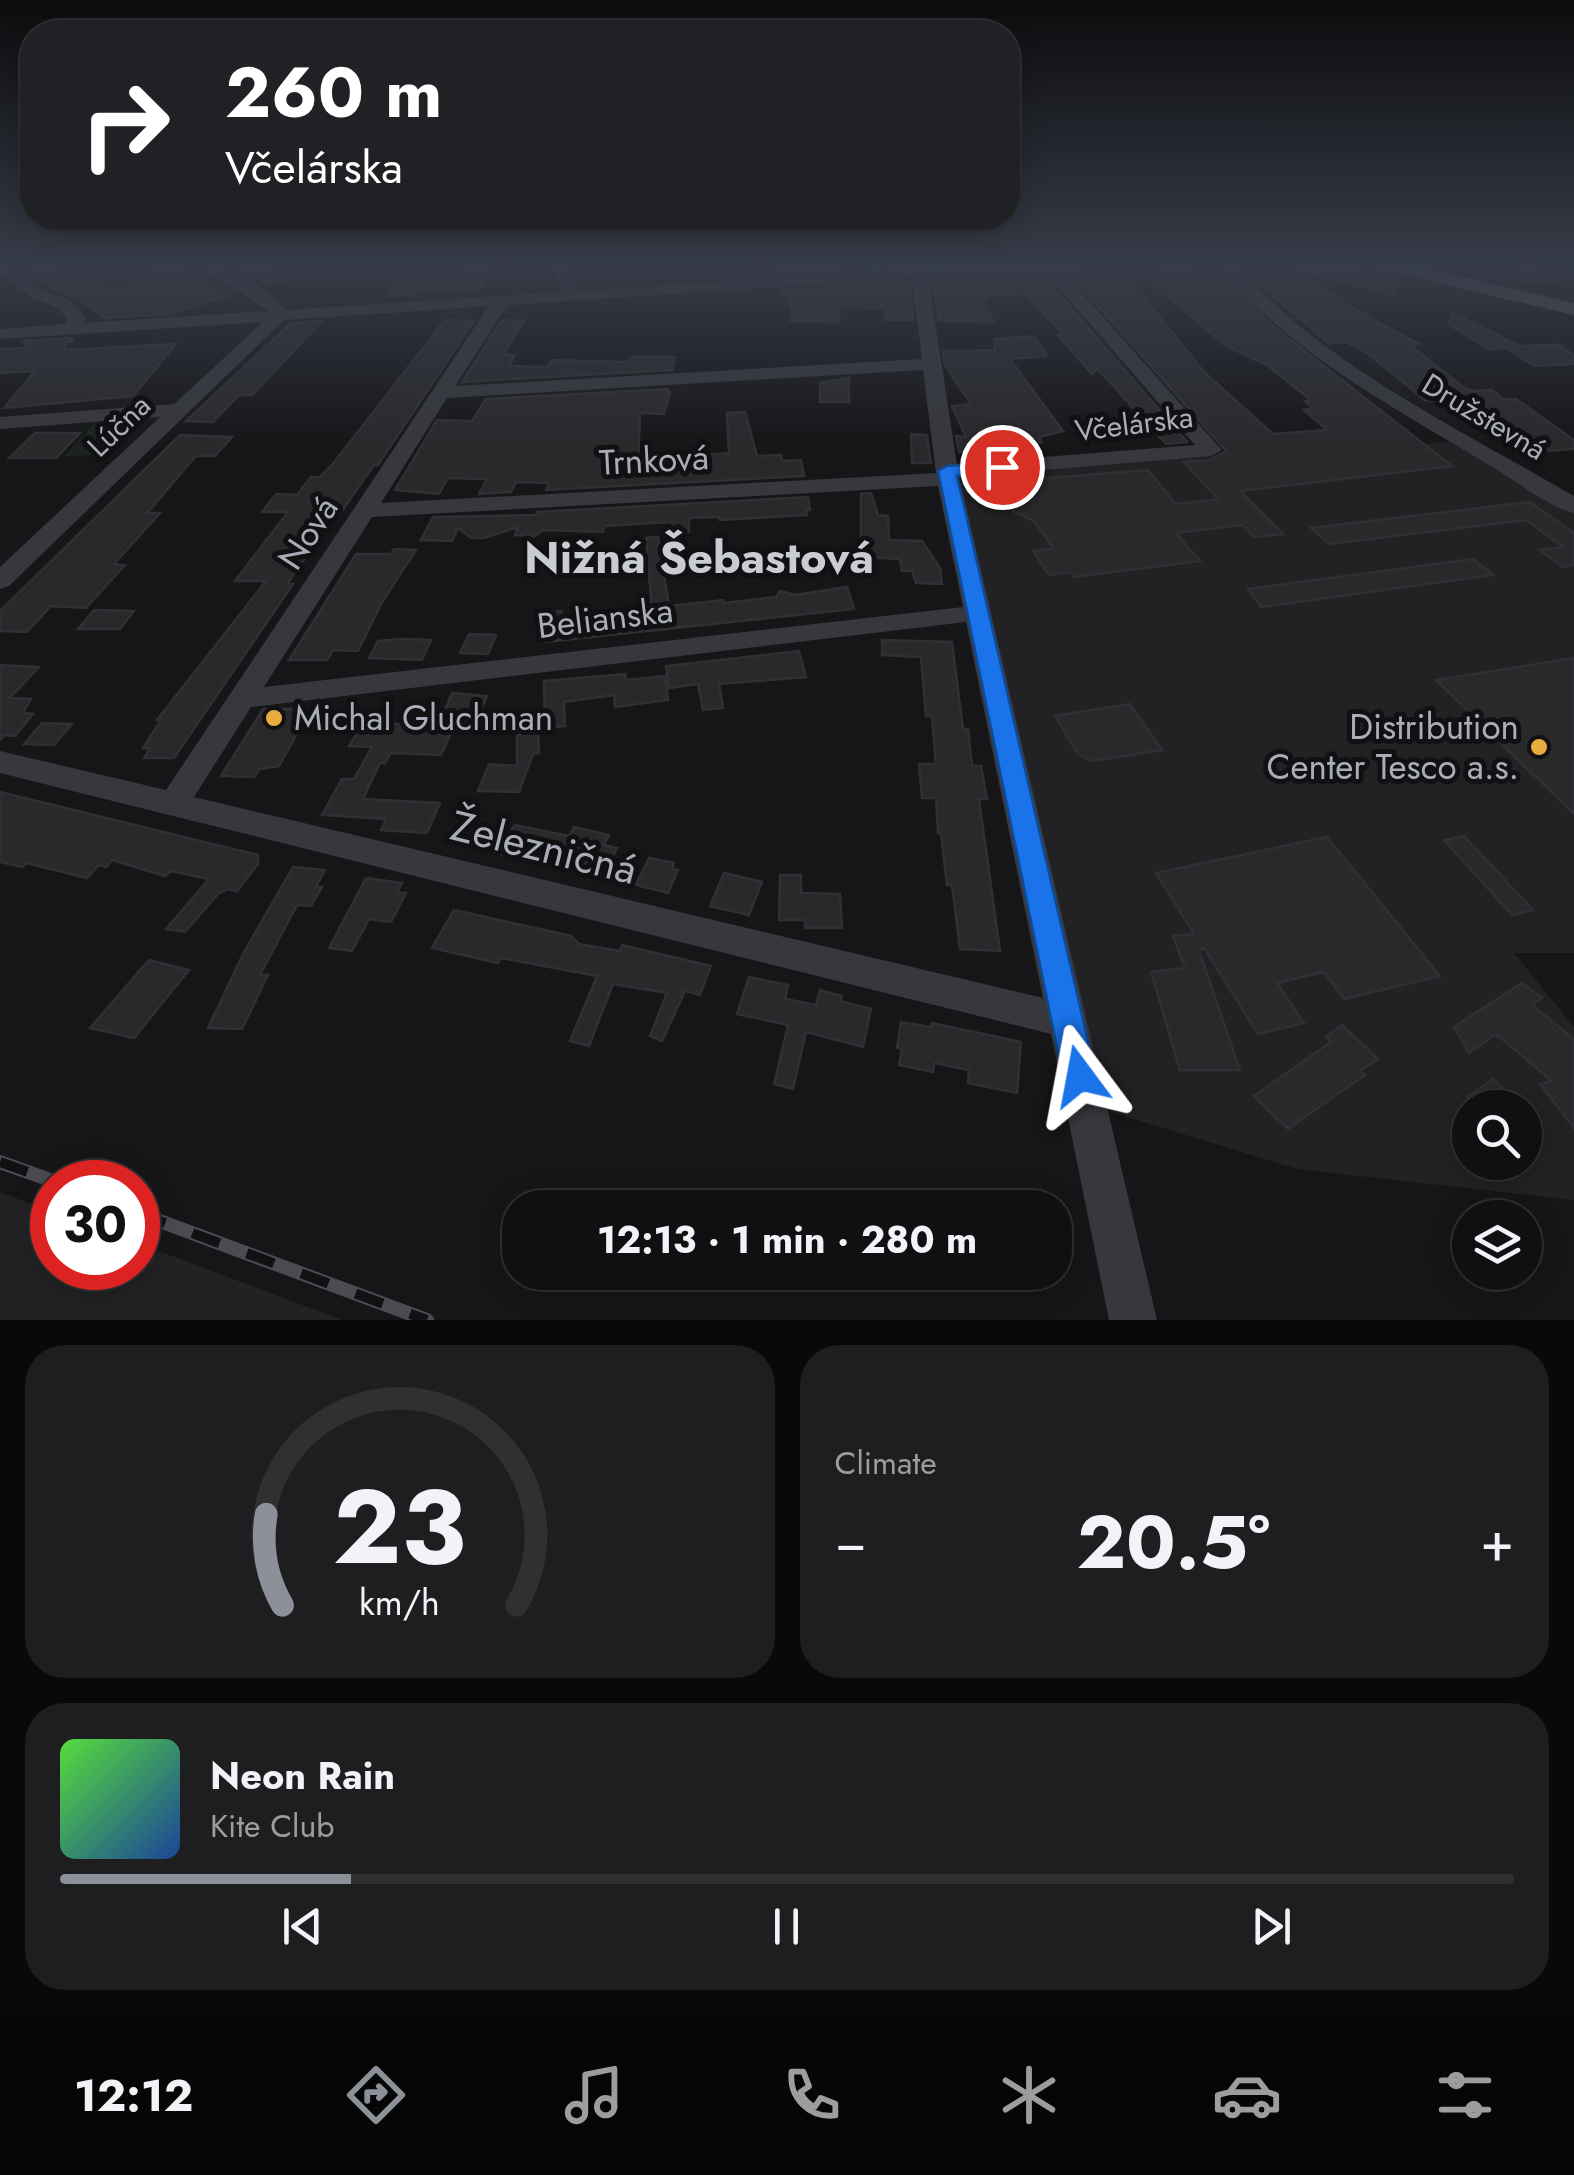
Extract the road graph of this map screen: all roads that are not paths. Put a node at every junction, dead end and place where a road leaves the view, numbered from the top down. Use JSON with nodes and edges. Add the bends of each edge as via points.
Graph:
{"nodes":[{"id":1,"x":74,"y":325,"type":"edge"},
{"id":2,"x":137,"y":325,"type":"edge"},
{"id":3,"x":270,"y":325,"type":"edge"},
{"id":4,"x":486,"y":325,"type":"edge"},
{"id":5,"x":928,"y":325,"type":"edge"},
{"id":6,"x":1100,"y":325,"type":"edge"},
{"id":7,"x":1289,"y":325,"type":"edge"},
{"id":8,"x":71,"y":329,"type":"junction"},
{"id":9,"x":0,"y":334,"type":"edge"},
{"id":10,"x":934,"y":364,"type":"junction"},
{"id":11,"x":441,"y":393,"type":"junction"},
{"id":12,"x":180,"y":410,"type":"junction"},
{"id":13,"x":0,"y":423,"type":"edge"},
{"id":14,"x":948,"y":475,"type":"junction"},
{"id":15,"x":1574,"y":506,"type":"edge"},
{"id":16,"x":364,"y":511,"type":"junction"},
{"id":17,"x":0,"y":549,"type":"edge"},
{"id":18,"x":28,"y":554,"type":"junction"},
{"id":19,"x":0,"y":581,"type":"edge"},
{"id":20,"x":978,"y":612,"type":"junction"},
{"id":21,"x":242,"y":699,"type":"junction"},
{"id":22,"x":0,"y":762,"type":"edge"},
{"id":23,"x":174,"y":803,"type":"junction"},
{"id":24,"x":1067,"y":1021,"type":"junction"},
{"id":25,"x":1132,"y":1320,"type":"edge"}],
"edges":[{"from":1,"to":8,"type":"street"},
{"from":2,"to":8,"type":"street"},
{"from":3,"to":12,"type":"street","name":"Lúčna"},
{"from":4,"to":11,"type":"street","name":"Nová"},
{"from":5,"to":10,"type":"street"},
{"from":6,"to":14,"type":"street","name":"Včelárska","via":[[1211,450]]},
{"from":7,"to":15,"type":"street","name":"Družstevná","via":[[1401,403]]},
{"from":8,"to":9,"type":"street"},
{"from":10,"to":11,"type":"street"},
{"from":10,"to":14,"type":"street"},
{"from":11,"to":16,"type":"street","name":"Nová"},
{"from":12,"to":13,"type":"street"},
{"from":12,"to":18,"type":"street","name":"Lúčna"},
{"from":14,"to":16,"type":"street","name":"Trnková"},
{"from":14,"to":20,"type":"street"},
{"from":16,"to":21,"type":"street","name":"Nová"},
{"from":17,"to":18,"type":"street"},
{"from":18,"to":19,"type":"street","name":"Lúčna"},
{"from":20,"to":21,"type":"street","name":"Belianska"},
{"from":20,"to":24,"type":"street"},
{"from":21,"to":23,"type":"street","name":"Nová"},
{"from":22,"to":23,"type":"street","name":"Železničná"},
{"from":23,"to":24,"type":"street","name":"Železničná"},
{"from":24,"to":25,"type":"street"}]}
